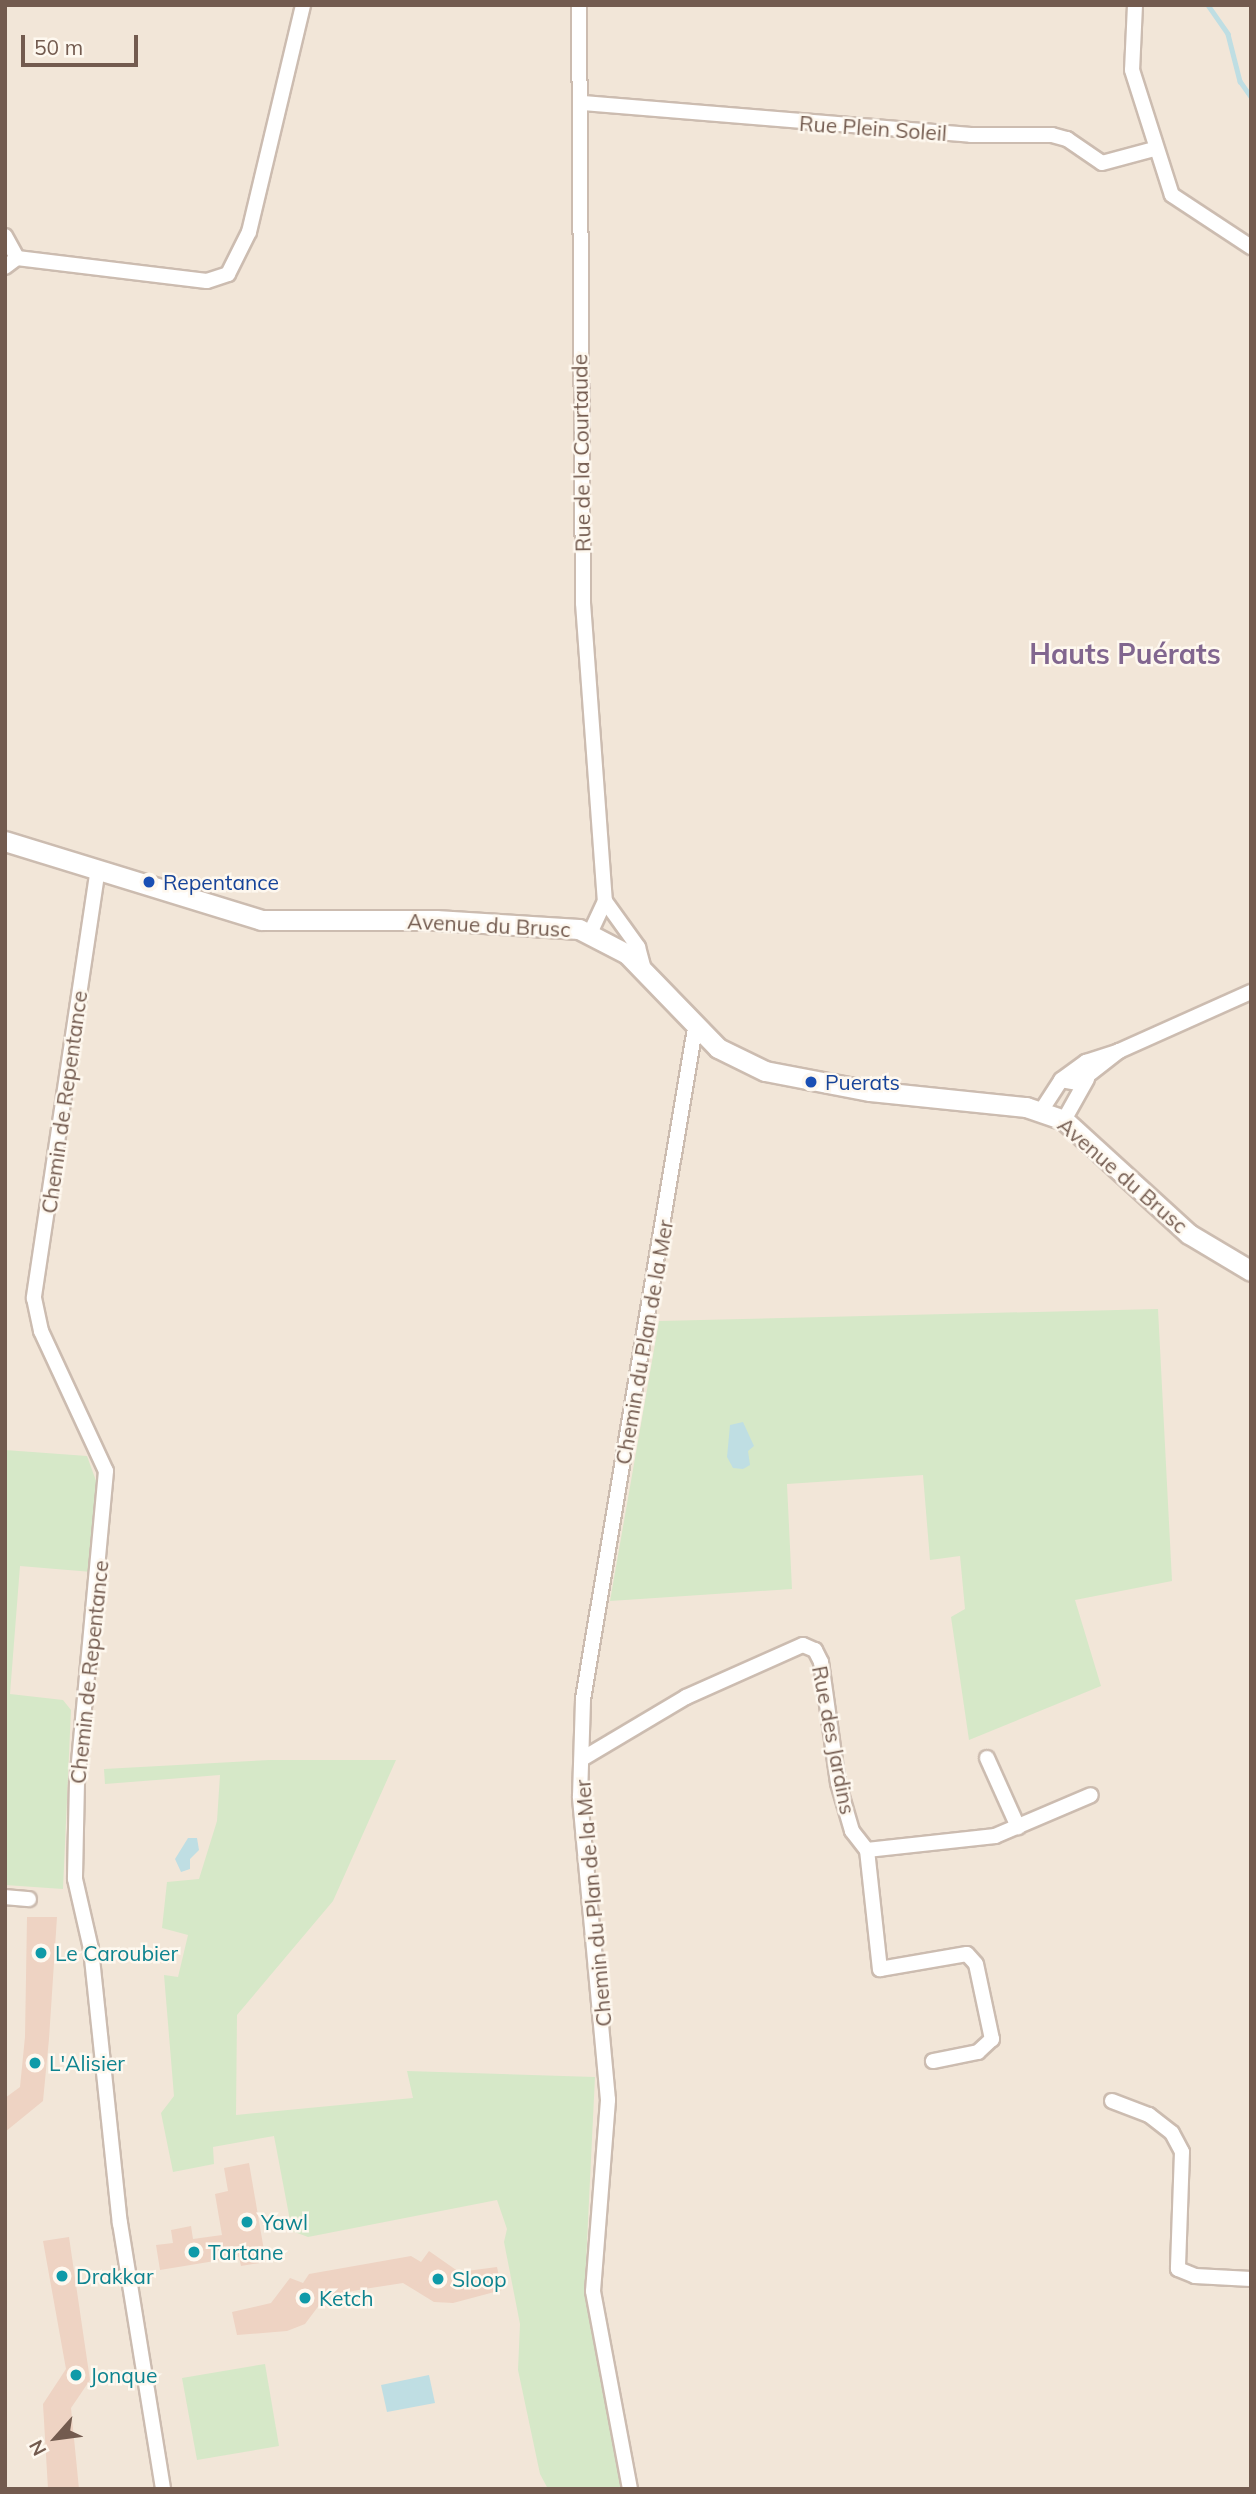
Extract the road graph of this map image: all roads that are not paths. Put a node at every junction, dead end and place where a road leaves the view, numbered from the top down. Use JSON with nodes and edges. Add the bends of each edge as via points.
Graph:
{"nodes":[{"id":1,"x":303,"y":5,"type":"edge"},
{"id":2,"x":579,"y":5,"type":"edge"},
{"id":3,"x":1135,"y":5,"type":"edge"},
{"id":4,"x":583,"y":103,"type":"junction"},
{"id":5,"x":1154,"y":149,"type":"junction"},
{"id":6,"x":5,"y":236,"type":"edge"},
{"id":7,"x":1251,"y":247,"type":"edge"},
{"id":8,"x":8,"y":264,"type":"edge"},
{"id":9,"x":5,"y":841,"type":"edge"},
{"id":10,"x":98,"y":868,"type":"junction"},
{"id":11,"x":605,"y":901,"type":"junction"},
{"id":12,"x":614,"y":920,"type":"junction"},
{"id":13,"x":590,"y":933,"type":"junction"},
{"id":14,"x":644,"y":969,"type":"junction"},
{"id":15,"x":1251,"y":992,"type":"edge"},
{"id":16,"x":695,"y":1028,"type":"junction"},
{"id":17,"x":1119,"y":1051,"type":"junction"},
{"id":18,"x":1087,"y":1078,"type":"junction"},
{"id":19,"x":1061,"y":1080,"type":"junction"},
{"id":20,"x":1041,"y":1111,"type":"junction"},
{"id":21,"x":1063,"y":1120,"type":"junction"},
{"id":22,"x":1251,"y":1271,"type":"edge"},
{"id":23,"x":987,"y":1758,"type":"dead end"},
{"id":24,"x":582,"y":1759,"type":"junction"},
{"id":25,"x":1091,"y":1795,"type":"dead end"},
{"id":26,"x":1018,"y":1827,"type":"junction"},
{"id":27,"x":867,"y":1850,"type":"junction"},
{"id":28,"x":5,"y":1897,"type":"edge"},
{"id":29,"x":29,"y":1899,"type":"dead end"},
{"id":30,"x":933,"y":2061,"type":"dead end"},
{"id":31,"x":1112,"y":2101,"type":"dead end"},
{"id":32,"x":1251,"y":2279,"type":"edge"},
{"id":33,"x":163,"y":2489,"type":"edge"},
{"id":34,"x":630,"y":2489,"type":"edge"}],
"edges":[{"from":1,"to":8,"type":"street","via":[[249,232],[228,274],[207,281]]},
{"from":2,"to":4,"type":"street","name":"Rue de la Courtaude"},
{"from":3,"to":5,"type":"street","via":[[1132,70]]},
{"from":4,"to":5,"type":"street","name":"Rue Plein Soleil","via":[[958,134],[1052,135],[1068,139],[1101,163]]},
{"from":4,"to":11,"type":"street","name":"Rue de la Courtaude","via":[[583,603]]},
{"from":5,"to":7,"type":"street","via":[[1172,195]]},
{"from":6,"to":8,"type":"street"},
{"from":9,"to":10,"type":"street","name":"Avenue du Brusc"},
{"from":10,"to":13,"type":"street","name":"Avenue du Brusc","via":[[261,920],[436,920]]},
{"from":10,"to":33,"type":"street","name":"Chemin de Repentance","via":[[34,1298],[41,1331],[106,1471],[77,1781],[75,1879],[91,1950],[120,2223]]},
{"from":11,"to":12,"type":"street","name":"Rue de la Courtaude"},
{"from":11,"to":13,"type":"street","name":"Rue de la Courtaude"},
{"from":12,"to":13,"type":"street","via":[[611,928]]},
{"from":12,"to":14,"type":"street","name":"Rue de la Courtaude","via":[[638,947]]},
{"from":13,"to":14,"type":"street","name":"Avenue du Brusc"},
{"from":14,"to":16,"type":"street","name":"Avenue du Brusc"},
{"from":15,"to":17,"type":"street"},
{"from":16,"to":20,"type":"street","name":"Avenue du Brusc","via":[[741,1062],[788,1078]]},
{"from":16,"to":24,"type":"street","name":"Chemin du Plan de la Mer","via":[[583,1699]]},
{"from":17,"to":18,"type":"street"},
{"from":17,"to":19,"type":"street","via":[[1086,1062]]},
{"from":18,"to":19,"type":"street","via":[[1068,1084]]},
{"from":18,"to":21,"type":"street"},
{"from":19,"to":20,"type":"street"},
{"from":20,"to":21,"type":"street","name":"Avenue du Brusc"},
{"from":21,"to":22,"type":"street","name":"Avenue du Brusc","via":[[1189,1234]]},
{"from":23,"to":26,"type":"street"},
{"from":24,"to":27,"type":"street","name":"Rue des Jardins","via":[[687,1697],[803,1645],[815,1650],[821,1662],[838,1783],[852,1831]]},
{"from":24,"to":34,"type":"street","name":"Chemin du Plan de la Mer","via":[[580,1796],[608,2100],[593,2291]]},
{"from":25,"to":26,"type":"street"},
{"from":26,"to":27,"type":"street","via":[[982,1838]]},
{"from":27,"to":30,"type":"street","via":[[880,1969],[967,1954],[976,1964],[992,2039],[978,2052]]},
{"from":28,"to":29,"type":"street"},
{"from":31,"to":32,"type":"street","via":[[1149,2115],[1171,2133],[1182,2152],[1178,2269],[1195,2276]]}]}
